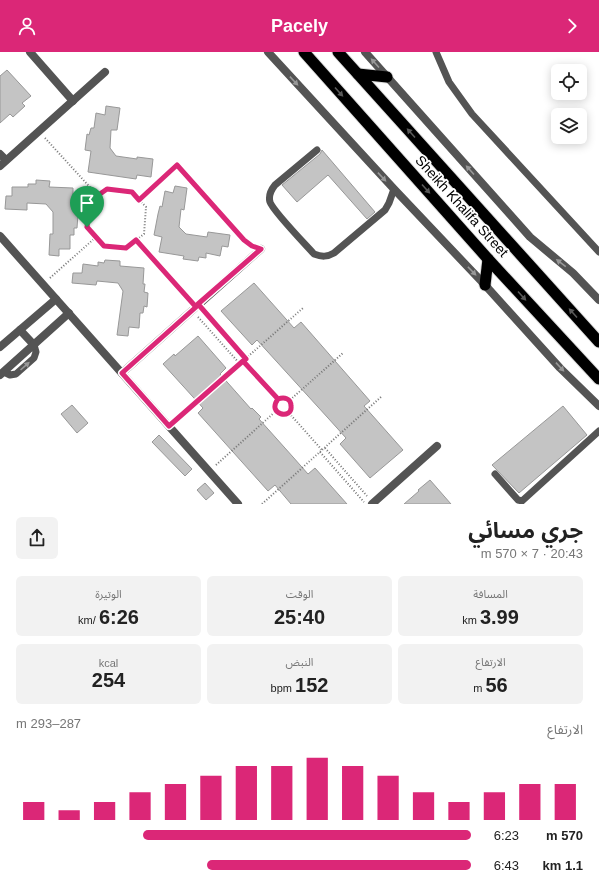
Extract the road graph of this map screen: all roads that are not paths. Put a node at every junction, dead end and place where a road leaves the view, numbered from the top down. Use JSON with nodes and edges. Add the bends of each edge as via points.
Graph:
{"nodes":[{"id":1,"x":30,"y":52,"type":"edge"},
{"id":2,"x":268,"y":52,"type":"edge"},
{"id":3,"x":304,"y":52,"type":"edge"},
{"id":4,"x":338,"y":52,"type":"edge"},
{"id":5,"x":365,"y":52,"type":"edge"},
{"id":6,"x":436,"y":52,"type":"edge"},
{"id":7,"x":105,"y":72,"type":"dead end"},
{"id":8,"x":358,"y":74,"type":"junction"},
{"id":9,"x":387,"y":76,"type":"junction"},
{"id":10,"x":73,"y":101,"type":"junction"},
{"id":11,"x":317,"y":150,"type":"dead end"},
{"id":12,"x":0,"y":154,"type":"edge"},
{"id":13,"x":3,"y":163,"type":"edge"},
{"id":14,"x":394,"y":189,"type":"junction"},
{"id":15,"x":0,"y":236,"type":"edge"},
{"id":16,"x":261,"y":249,"type":"road end"},
{"id":17,"x":599,"y":252,"type":"edge"},
{"id":18,"x":488,"y":259,"type":"junction"},
{"id":19,"x":485,"y":284,"type":"junction"},
{"id":20,"x":56,"y":299,"type":"junction"},
{"id":21,"x":599,"y":300,"type":"edge"},
{"id":22,"x":69,"y":313,"type":"junction"},
{"id":23,"x":20,"y":330,"type":"junction"},
{"id":24,"x":599,"y":342,"type":"edge"},
{"id":25,"x":34,"y":345,"type":"junction"},
{"id":26,"x":0,"y":347,"type":"edge"},
{"id":27,"x":2,"y":373,"type":"edge"},
{"id":28,"x":122,"y":373,"type":"junction"},
{"id":29,"x":599,"y":379,"type":"edge"},
{"id":30,"x":599,"y":406,"type":"edge"},
{"id":31,"x":599,"y":431,"type":"edge"},
{"id":32,"x":438,"y":446,"type":"dead end"},
{"id":33,"x":495,"y":474,"type":"dead end"},
{"id":34,"x":238,"y":504,"type":"edge"},
{"id":35,"x":370,"y":504,"type":"edge"}],
"edges":[{"from":1,"to":10,"type":"street"},
{"from":2,"to":14,"type":"street","one_way":true},
{"from":3,"to":18,"type":"highway","name":"Sheikh Khalifa Street","one_way":true},
{"from":4,"to":8,"type":"highway","name":"Sheikh Khalifa Street"},
{"from":9,"to":5,"type":"street","one_way":true},
{"from":6,"to":17,"type":"lane","via":[[449,82],[468,109]]},
{"from":7,"to":10,"type":"street"},
{"from":8,"to":9,"type":"highway"},
{"from":24,"to":8,"type":"highway","name":"Sheikh Khalifa Street","one_way":true},
{"from":21,"to":9,"type":"street","one_way":true,"via":[[573,273],[530,237]]},
{"from":10,"to":13,"type":"street"},
{"from":11,"to":14,"type":"lane","via":[[271,189],[269,200],[314,254],[328,256],[334,253],[385,210]]},
{"from":12,"to":13,"type":"street"},
{"from":14,"to":19,"type":"street","one_way":true},
{"from":15,"to":20,"type":"street"},
{"from":16,"to":28,"type":"street"},
{"from":18,"to":19,"type":"highway"},
{"from":18,"to":29,"type":"highway","name":"Sheikh Khalifa Street","one_way":true},
{"from":19,"to":30,"type":"street","one_way":true,"via":[[560,368]]},
{"from":20,"to":22,"type":"street"},
{"from":20,"to":23,"type":"street"},
{"from":22,"to":25,"type":"street"},
{"from":22,"to":28,"type":"street"},
{"from":23,"to":25,"type":"street"},
{"from":23,"to":26,"type":"street"},
{"from":25,"to":27,"type":"street"},
{"from":28,"to":34,"type":"street"},
{"from":31,"to":33,"type":"lane","via":[[522,501],[518,500]]},
{"from":32,"to":35,"type":"street"}]}
